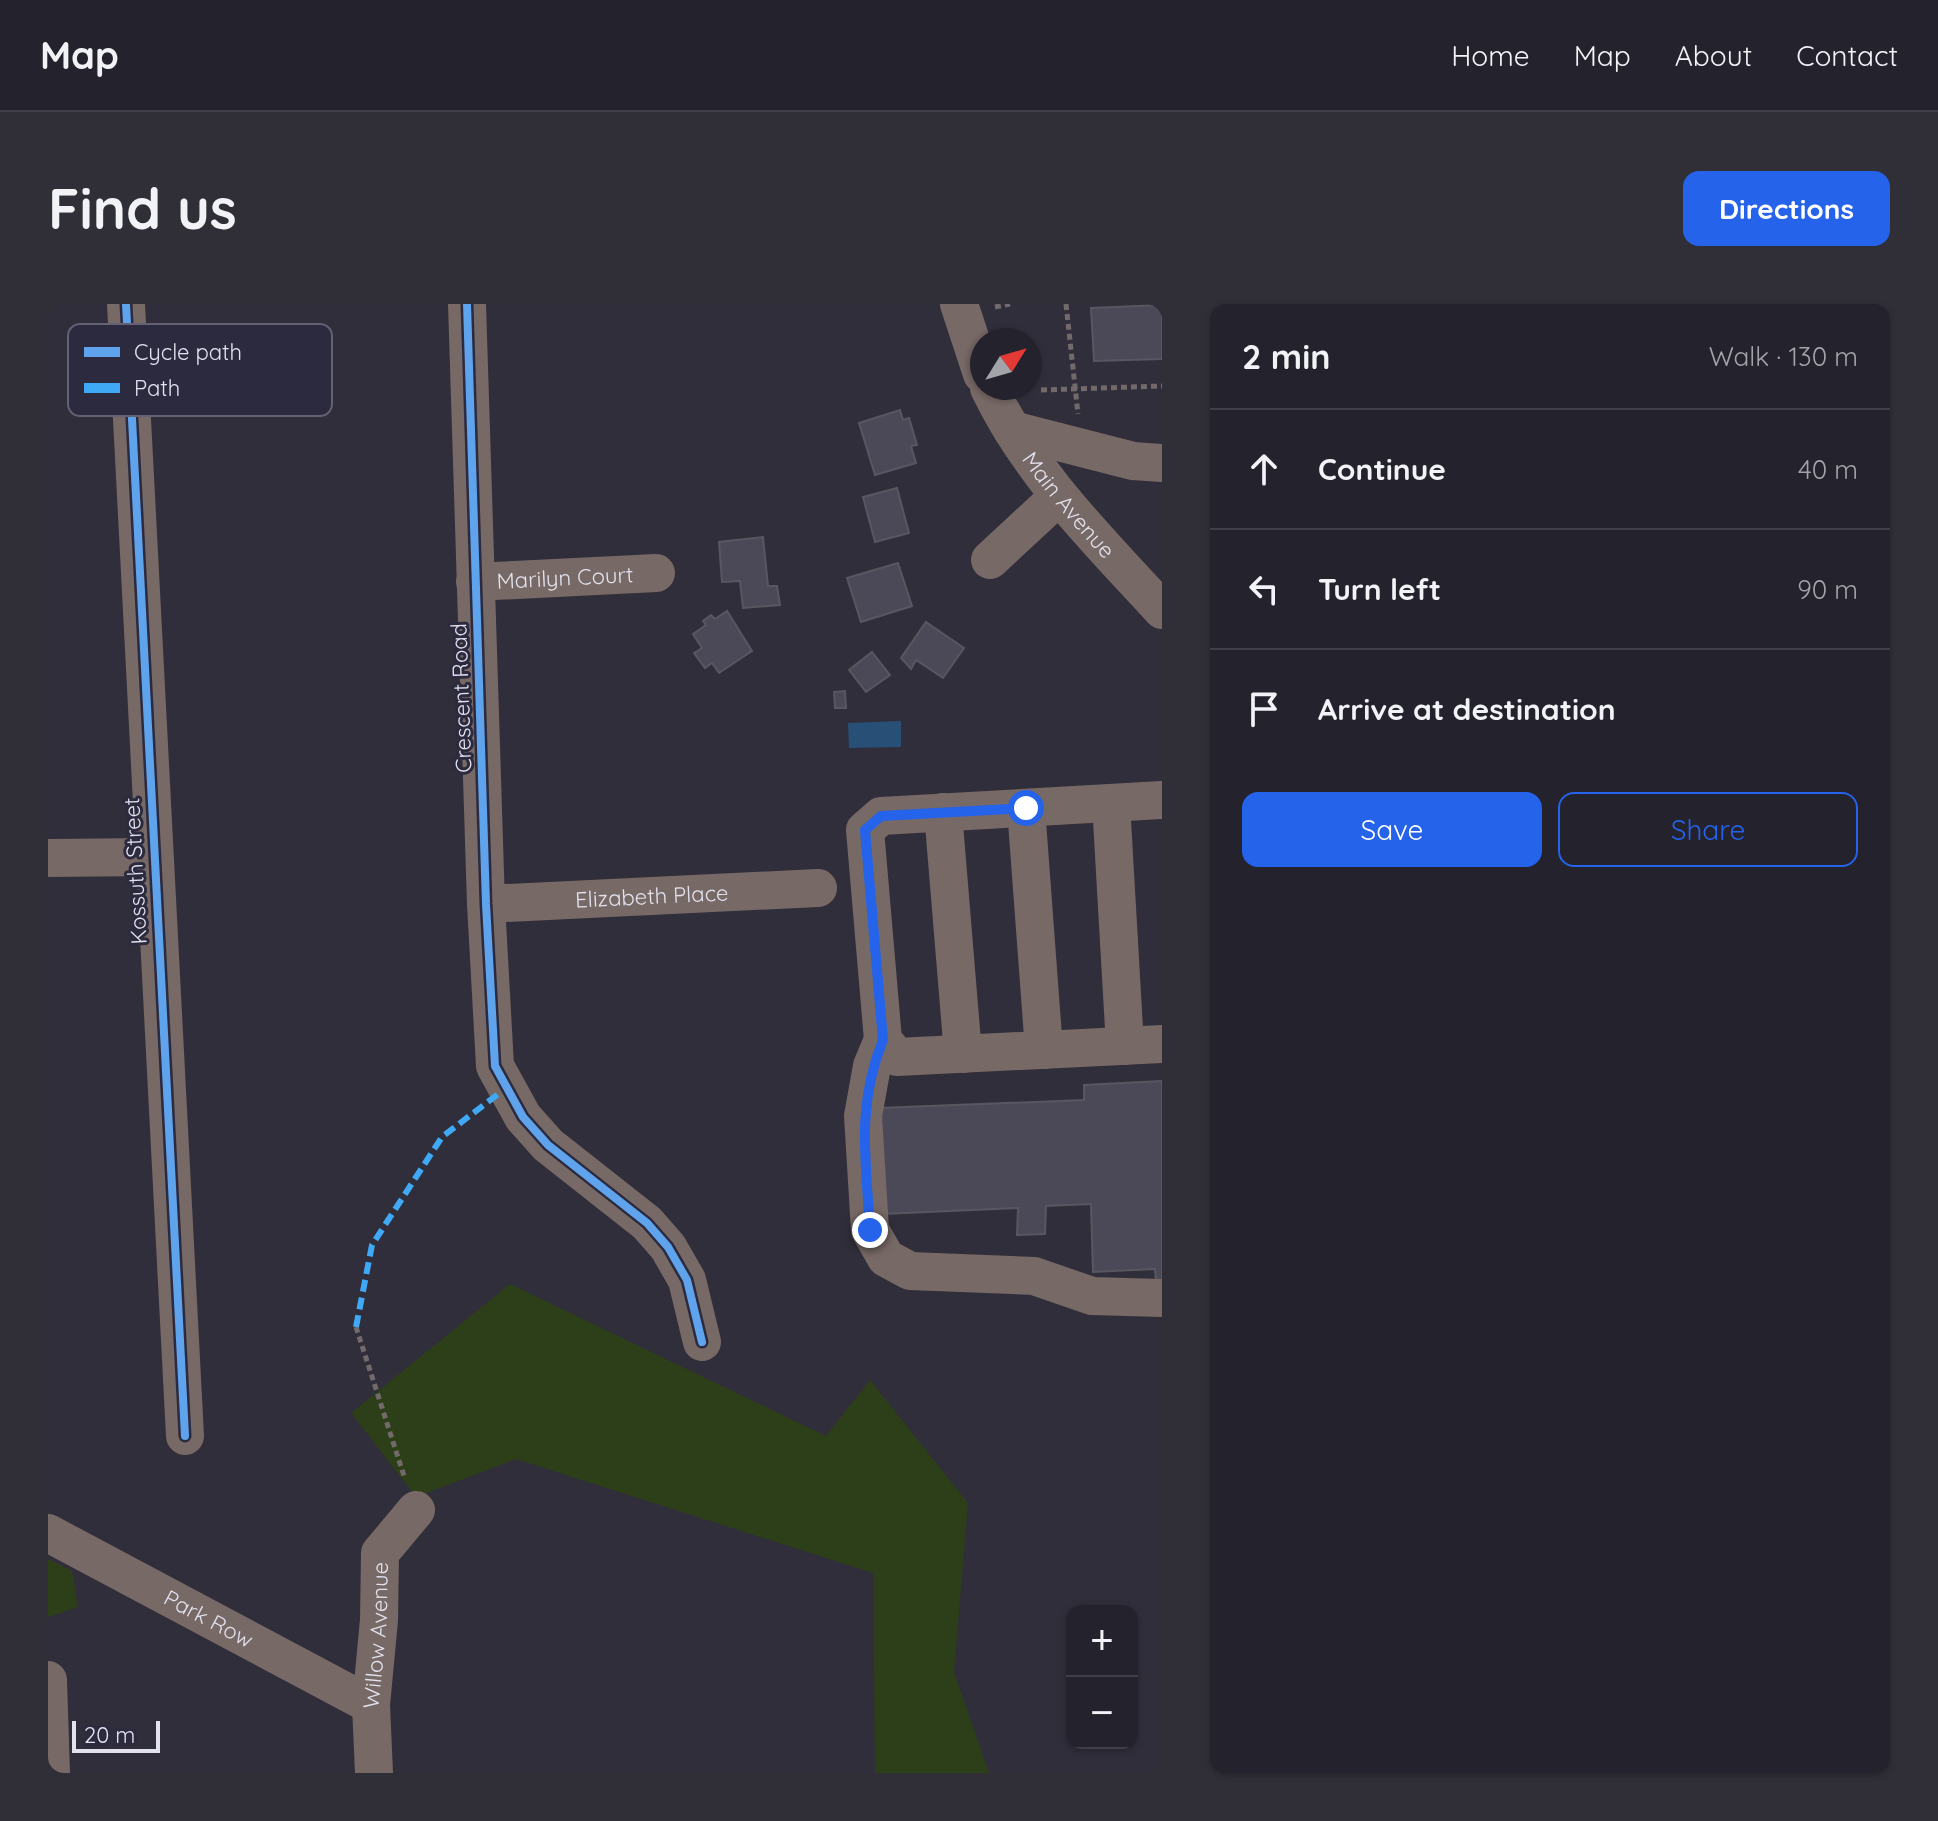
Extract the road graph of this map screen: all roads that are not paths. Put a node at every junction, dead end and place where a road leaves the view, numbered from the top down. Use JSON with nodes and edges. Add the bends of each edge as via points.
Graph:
{"nodes":[{"id":1,"x":126,"y":304,"type":"edge"},
{"id":2,"x":467,"y":304,"type":"edge"},
{"id":3,"x":974,"y":306,"type":"edge"},
{"id":4,"x":127,"y":324,"type":"edge"},
{"id":5,"x":977,"y":328,"type":"edge"},
{"id":6,"x":996,"y":400,"type":"edge"},
{"id":7,"x":131,"y":416,"type":"edge"},
{"id":8,"x":1012,"y":430,"type":"junction"},
{"id":9,"x":1162,"y":463,"type":"edge"},
{"id":10,"x":1059,"y":496,"type":"junction"},
{"id":11,"x":990,"y":560,"type":"dead end"},
{"id":12,"x":656,"y":573,"type":"dead end"},
{"id":13,"x":475,"y":582,"type":"junction"},
{"id":14,"x":1162,"y":610,"type":"edge"},
{"id":15,"x":1162,"y":800,"type":"edge"},
{"id":16,"x":1111,"y":803,"type":"junction"},
{"id":17,"x":1026,"y":808,"type":"junction"},
{"id":18,"x":943,"y":812,"type":"junction"},
{"id":19,"x":152,"y":857,"type":"junction"},
{"id":20,"x":48,"y":858,"type":"edge"},
{"id":21,"x":818,"y":888,"type":"dead end"},
{"id":22,"x":486,"y":904,"type":"junction"},
{"id":23,"x":883,"y":1040,"type":"junction"},
{"id":24,"x":1162,"y":1044,"type":"edge"},
{"id":25,"x":1125,"y":1046,"type":"junction"},
{"id":26,"x":1044,"y":1050,"type":"junction"},
{"id":27,"x":963,"y":1054,"type":"junction"},
{"id":28,"x":1162,"y":1298,"type":"edge"},
{"id":29,"x":702,"y":1342,"type":"dead end"},
{"id":30,"x":185,"y":1436,"type":"dead end"},
{"id":31,"x":416,"y":1510,"type":"road end"},
{"id":32,"x":48,"y":1533,"type":"edge"},
{"id":33,"x":48,"y":1680,"type":"edge"},
{"id":34,"x":371,"y":1705,"type":"junction"},
{"id":35,"x":51,"y":1773,"type":"edge"},
{"id":36,"x":374,"y":1773,"type":"edge"}],
"edges":[{"from":1,"to":4,"type":"street","name":"Kossuth Street"},
{"from":2,"to":13,"type":"street","name":"Crescent Road"},
{"from":3,"to":5,"type":"street"},
{"from":6,"to":8,"type":"street","name":"Main Avenue"},
{"from":7,"to":19,"type":"street","name":"Kossuth Street"},
{"from":8,"to":9,"type":"street","via":[[1133,461]]},
{"from":8,"to":10,"type":"street","name":"Main Avenue"},
{"from":10,"to":11,"type":"street"},
{"from":10,"to":14,"type":"street","name":"Main Avenue"},
{"from":12,"to":13,"type":"street","name":"Marilyn Court"},
{"from":13,"to":22,"type":"street","name":"Crescent Road"},
{"from":15,"to":16,"type":"street"},
{"from":16,"to":17,"type":"street"},
{"from":16,"to":25,"type":"street"},
{"from":17,"to":18,"type":"street"},
{"from":17,"to":26,"type":"street"},
{"from":18,"to":23,"type":"street","via":[[881,816],[865,830]]},
{"from":18,"to":27,"type":"street"},
{"from":19,"to":20,"type":"street"},
{"from":19,"to":30,"type":"street","name":"Kossuth Street"},
{"from":21,"to":22,"type":"street","name":"Elizabeth Place"},
{"from":22,"to":29,"type":"street","name":"Crescent Road","via":[[495,1066],[523,1117],[548,1145],[647,1223],[668,1247],[687,1280]]},
{"from":23,"to":27,"type":"street","via":[[897,1057]]},
{"from":23,"to":28,"type":"street","via":[[872,1066],[863,1116],[870,1230],[886,1258],[910,1271],[1034,1276],[1092,1296]]},
{"from":24,"to":25,"type":"street"},
{"from":25,"to":26,"type":"street"},
{"from":26,"to":27,"type":"street"},
{"from":31,"to":34,"type":"street","name":"Willow Avenue","via":[[380,1553]]},
{"from":32,"to":34,"type":"street","name":"Park Row"},
{"from":33,"to":35,"type":"street"},
{"from":34,"to":36,"type":"street","name":"Willow Avenue"}]}
